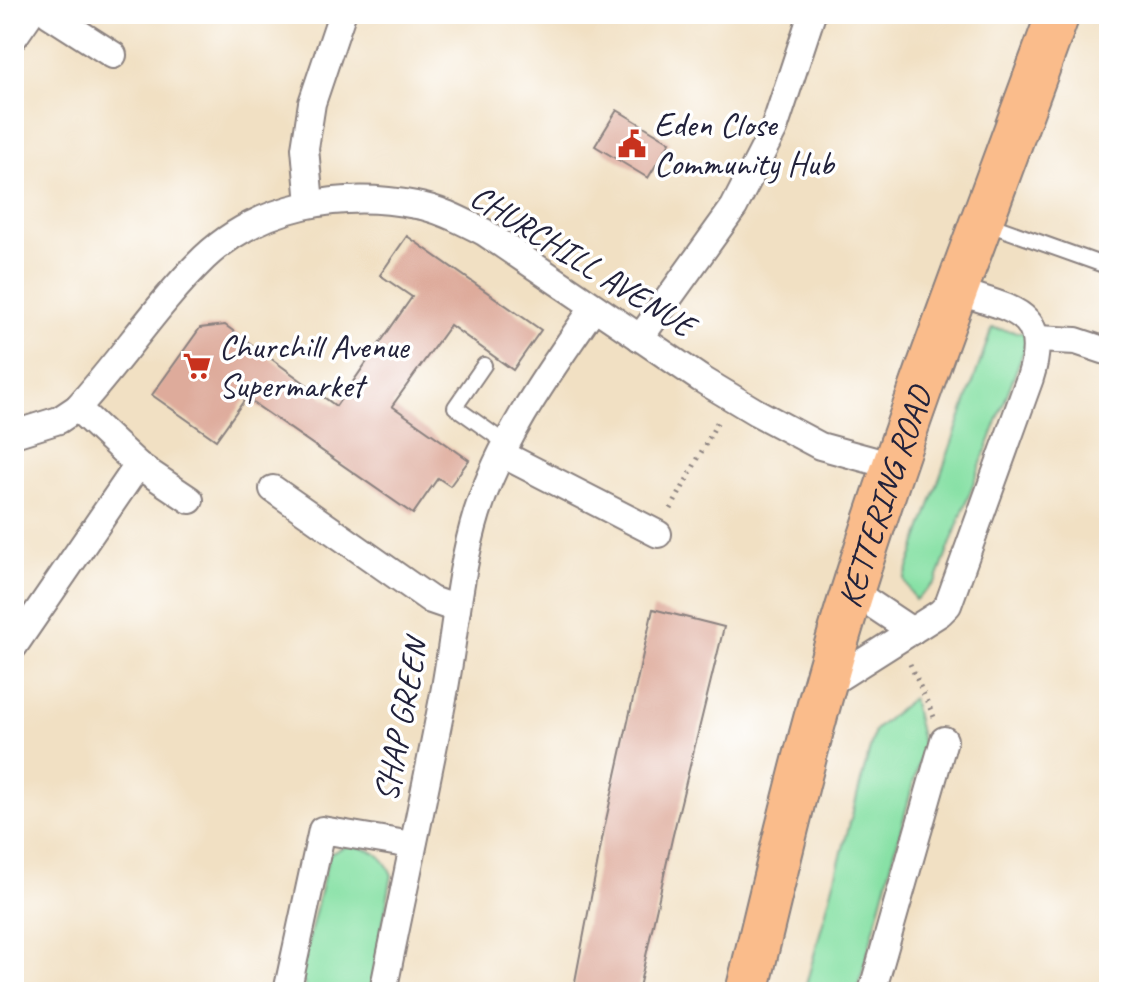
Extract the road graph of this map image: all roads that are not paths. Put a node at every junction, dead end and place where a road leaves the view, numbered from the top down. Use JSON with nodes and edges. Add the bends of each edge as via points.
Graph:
{"nodes":[{"id":1,"x":30,"y":14,"type":"edge"},
{"id":2,"x":49,"y":14,"type":"edge"},
{"id":3,"x":342,"y":14,"type":"edge"},
{"id":4,"x":812,"y":14,"type":"edge"},
{"id":5,"x":1058,"y":14,"type":"edge"},
{"id":6,"x":14,"y":37,"type":"edge"},
{"id":7,"x":113,"y":55,"type":"dead end"},
{"id":8,"x":310,"y":204,"type":"junction"},
{"id":9,"x":983,"y":222,"type":"junction"},
{"id":10,"x":1109,"y":267,"type":"edge"},
{"id":11,"x":957,"y":291,"type":"junction"},
{"id":12,"x":594,"y":307,"type":"junction"},
{"id":13,"x":640,"y":338,"type":"junction"},
{"id":14,"x":1037,"y":339,"type":"junction"},
{"id":15,"x":1109,"y":352,"type":"edge"},
{"id":16,"x":484,"y":365,"type":"dead end"},
{"id":17,"x":77,"y":408,"type":"junction"},
{"id":18,"x":14,"y":434,"type":"edge"},
{"id":19,"x":504,"y":449,"type":"junction"},
{"id":20,"x":138,"y":465,"type":"junction"},
{"id":21,"x":893,"y":466,"type":"junction"},
{"id":22,"x":273,"y":489,"type":"dead end"},
{"id":23,"x":190,"y":500,"type":"dead end"},
{"id":24,"x":658,"y":534,"type":"road end"},
{"id":25,"x":852,"y":591,"type":"junction"},
{"id":26,"x":457,"y":609,"type":"junction"},
{"id":27,"x":916,"y":628,"type":"junction"},
{"id":28,"x":14,"y":646,"type":"edge"},
{"id":29,"x":825,"y":686,"type":"junction"},
{"id":30,"x":944,"y":740,"type":"road end"},
{"id":31,"x":412,"y":845,"type":"junction"},
{"id":32,"x":287,"y":992,"type":"edge"},
{"id":33,"x":383,"y":992,"type":"edge"},
{"id":34,"x":747,"y":992,"type":"edge"},
{"id":35,"x":872,"y":992,"type":"edge"}],
"edges":[{"from":1,"to":6,"type":"street"},
{"from":2,"to":7,"type":"street"},
{"from":3,"to":8,"type":"street","via":[[312,103],[305,148]]},
{"from":4,"to":13,"type":"street","via":[[774,129],[734,207]]},
{"from":5,"to":9,"type":"main road","name":"KETTERING ROAD"},
{"from":8,"to":12,"type":"street","name":"CHURCHILL AVENUE","via":[[381,200],[453,217],[484,232]]},
{"from":8,"to":17,"type":"street","name":"CHURCHILL AVENUE","via":[[272,215],[207,256]]},
{"from":9,"to":10,"type":"lane"},
{"from":9,"to":11,"type":"main road","name":"KETTERING ROAD"},
{"from":11,"to":14,"type":"street","via":[[1020,314]]},
{"from":11,"to":21,"type":"main road","name":"KETTERING ROAD"},
{"from":12,"to":13,"type":"street","name":"CHURCHILL AVENUE"},
{"from":12,"to":19,"type":"street","name":"SHAP GREEN"},
{"from":13,"to":21,"type":"street","name":"CHURCHILL AVENUE","via":[[730,397],[820,446]]},
{"from":14,"to":15,"type":"street","via":[[1076,341]]},
{"from":14,"to":27,"type":"street","via":[[1033,369],[953,595],[940,613]]},
{"from":16,"to":19,"type":"lane","via":[[455,407]]},
{"from":17,"to":18,"type":"street","name":"CHURCHILL AVENUE","via":[[59,420]]},
{"from":17,"to":20,"type":"street"},
{"from":19,"to":24,"type":"street"},
{"from":19,"to":26,"type":"street","name":"SHAP GREEN","via":[[477,514]]},
{"from":20,"to":23,"type":"street"},
{"from":20,"to":28,"type":"street"},
{"from":21,"to":25,"type":"main road","name":"KETTERING ROAD"},
{"from":22,"to":26,"type":"street","name":"SHAP GREEN","via":[[431,600]]},
{"from":25,"to":27,"type":"street"},
{"from":25,"to":29,"type":"main road","name":"KETTERING ROAD"},
{"from":26,"to":31,"type":"street","name":"SHAP GREEN"},
{"from":27,"to":29,"type":"street"},
{"from":29,"to":34,"type":"main road","name":"KETTERING ROAD"},
{"from":30,"to":35,"type":"street"},
{"from":31,"to":32,"type":"street","name":"SHAP GREEN","via":[[322,830]]},
{"from":31,"to":33,"type":"street","name":"SHAP GREEN"}]}
